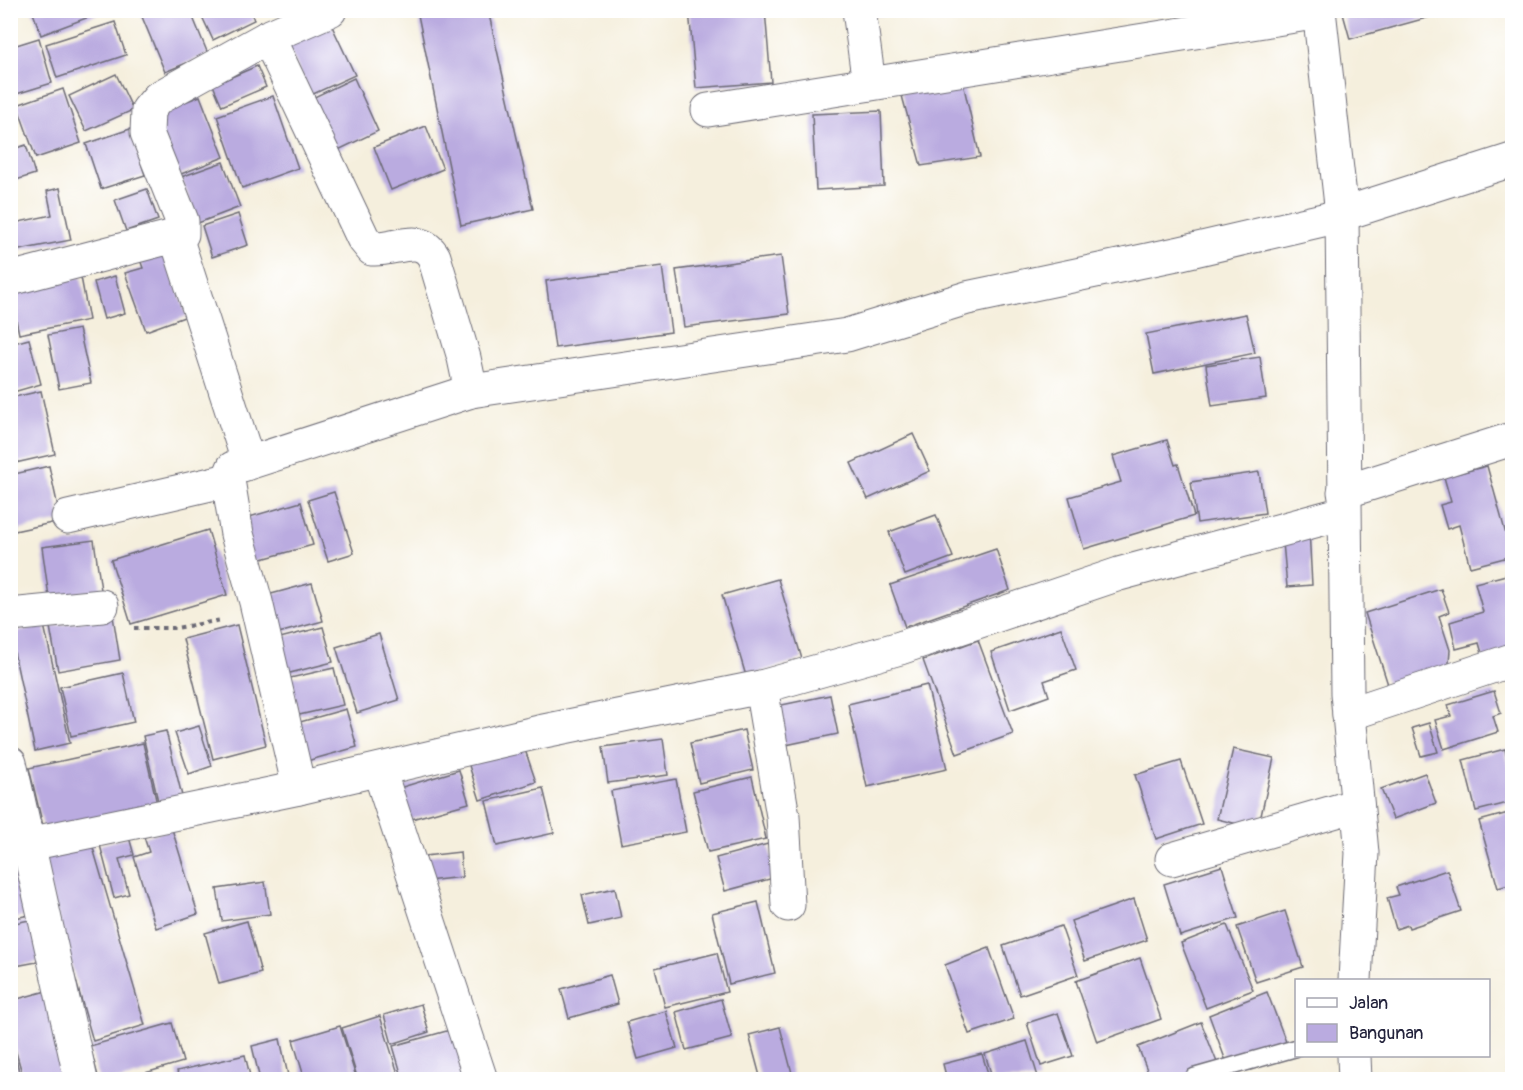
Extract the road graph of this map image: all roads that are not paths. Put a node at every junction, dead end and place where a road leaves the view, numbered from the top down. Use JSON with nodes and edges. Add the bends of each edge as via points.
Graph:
{"nodes":[{"id":1,"x":330,"y":10,"type":"edge"},
{"id":2,"x":859,"y":10,"type":"edge"},
{"id":3,"x":1320,"y":11,"type":"edge"},
{"id":4,"x":268,"y":37,"type":"junction"},
{"id":5,"x":869,"y":84,"type":"junction"},
{"id":6,"x":708,"y":110,"type":"dead end"},
{"id":7,"x":1512,"y":160,"type":"edge"},
{"id":8,"x":1334,"y":216,"type":"junction"},
{"id":9,"x":176,"y":237,"type":"junction"},
{"id":10,"x":10,"y":279,"type":"edge"},
{"id":11,"x":471,"y":391,"type":"junction"},
{"id":12,"x":1512,"y":439,"type":"edge"},
{"id":13,"x":238,"y":471,"type":"junction"},
{"id":14,"x":1344,"y":502,"type":"junction"},
{"id":15,"x":68,"y":517,"type":"dead end"},
{"id":16,"x":102,"y":606,"type":"road end"},
{"id":17,"x":10,"y":615,"type":"edge"},
{"id":18,"x":1512,"y":660,"type":"edge"},
{"id":19,"x":760,"y":687,"type":"junction"},
{"id":20,"x":1349,"y":714,"type":"junction"},
{"id":21,"x":10,"y":763,"type":"edge"},
{"id":22,"x":379,"y":770,"type":"junction"},
{"id":23,"x":299,"y":788,"type":"junction"},
{"id":24,"x":1357,"y":806,"type":"junction"},
{"id":25,"x":29,"y":844,"type":"junction"},
{"id":26,"x":1172,"y":860,"type":"dead end"},
{"id":27,"x":788,"y":905,"type":"dead end"},
{"id":28,"x":1355,"y":979,"type":"edge"},
{"id":29,"x":1295,"y":1048,"type":"edge"},
{"id":30,"x":1354,"y":1057,"type":"edge"},
{"id":31,"x":1194,"y":1077,"type":"dead end"},
{"id":32,"x":81,"y":1080,"type":"edge"},
{"id":33,"x":482,"y":1080,"type":"edge"},
{"id":34,"x":1355,"y":1080,"type":"edge"}],
"edges":[{"from":1,"to":4,"type":"street"},
{"from":2,"to":5,"type":"street"},
{"from":3,"to":5,"type":"street"},
{"from":3,"to":8,"type":"street"},
{"from":4,"to":9,"type":"street","via":[[158,98],[148,110],[147,133],[183,226],[183,232]]},
{"from":4,"to":11,"type":"street","via":[[363,238],[372,249],[407,243],[429,247],[465,358]]},
{"from":5,"to":6,"type":"street"},
{"from":7,"to":8,"type":"street"},
{"from":8,"to":11,"type":"street","via":[[967,298],[847,335]]},
{"from":8,"to":14,"type":"street"},
{"from":9,"to":10,"type":"street"},
{"from":9,"to":13,"type":"street"},
{"from":11,"to":13,"type":"street"},
{"from":12,"to":14,"type":"street"},
{"from":13,"to":15,"type":"street"},
{"from":13,"to":23,"type":"street","via":[[237,534]]},
{"from":14,"to":19,"type":"street","via":[[900,648]]},
{"from":14,"to":20,"type":"street"},
{"from":16,"to":17,"type":"street"},
{"from":18,"to":20,"type":"street"},
{"from":19,"to":22,"type":"street","via":[[539,732]]},
{"from":19,"to":27,"type":"street","via":[[783,816]]},
{"from":20,"to":24,"type":"street"},
{"from":21,"to":25,"type":"street"},
{"from":22,"to":23,"type":"street"},
{"from":22,"to":33,"type":"street"},
{"from":23,"to":25,"type":"street"},
{"from":24,"to":26,"type":"street"},
{"from":24,"to":28,"type":"street","via":[[1362,853]]},
{"from":25,"to":32,"type":"street"},
{"from":29,"to":31,"type":"lane"},
{"from":30,"to":34,"type":"street"}]}
